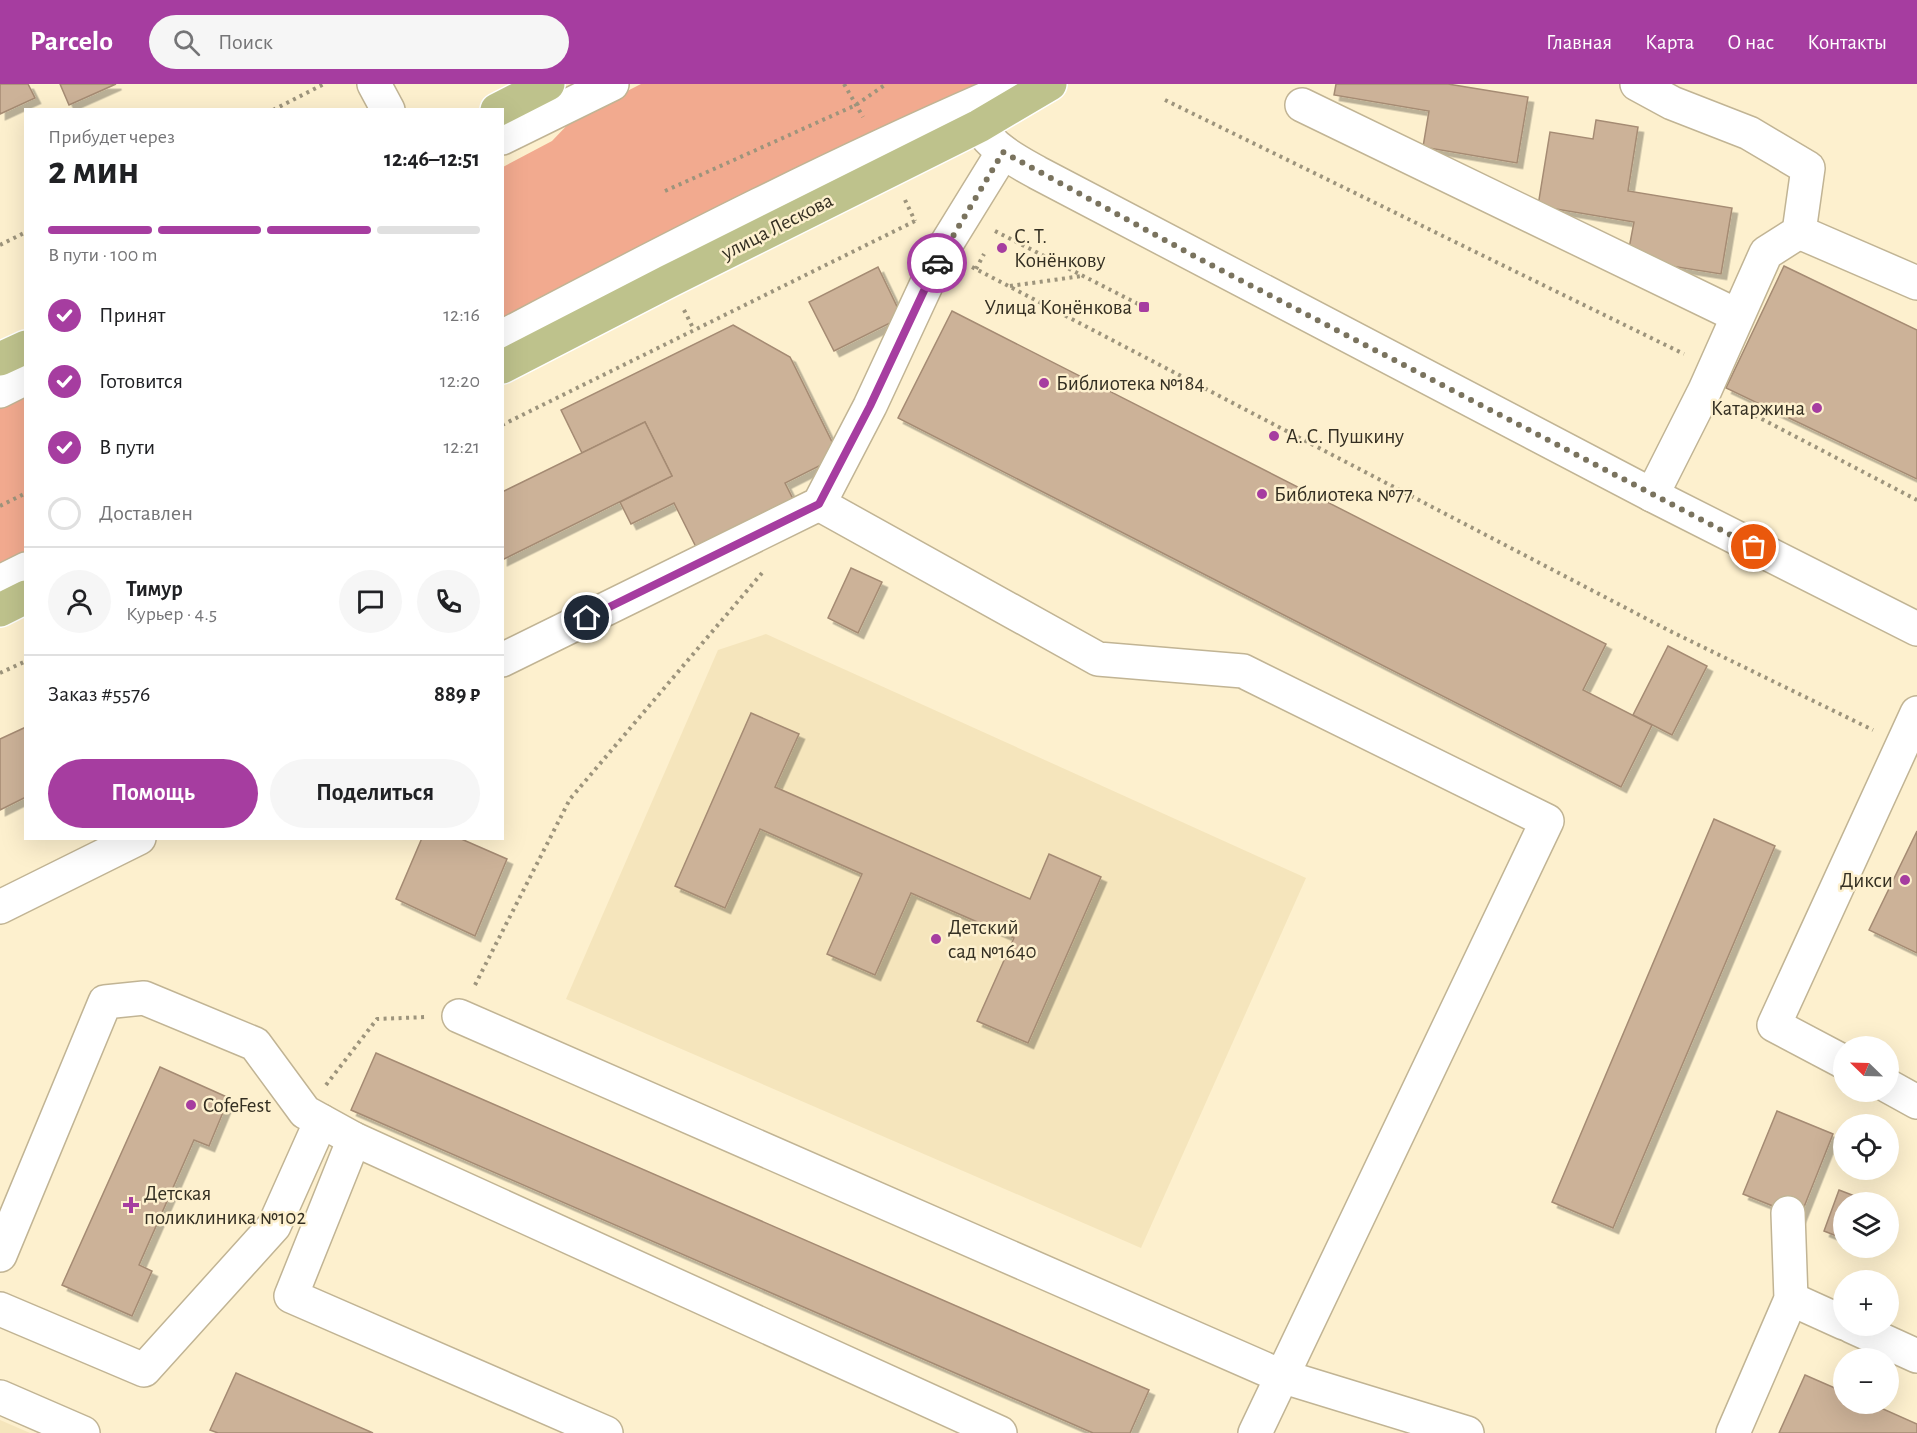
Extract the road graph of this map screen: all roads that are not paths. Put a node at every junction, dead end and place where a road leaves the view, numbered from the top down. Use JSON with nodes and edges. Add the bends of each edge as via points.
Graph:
{"nodes":[{"id":1,"x":374,"y":84,"type":"edge"},
{"id":2,"x":577,"y":84,"type":"edge"},
{"id":3,"x":612,"y":84,"type":"edge"},
{"id":4,"x":1020,"y":84,"type":"edge"},
{"id":5,"x":1050,"y":84,"type":"edge"},
{"id":6,"x":1636,"y":84,"type":"edge"},
{"id":7,"x":553,"y":97,"type":"edge"},
{"id":8,"x":1302,"y":105,"type":"dead end"},
{"id":9,"x":387,"y":108,"type":"edge"},
{"id":10,"x":504,"y":108,"type":"edge"},
{"id":11,"x":979,"y":126,"type":"junction"},
{"id":12,"x":504,"y":136,"type":"edge"},
{"id":13,"x":1003,"y":152,"type":"junction"},
{"id":14,"x":504,"y":153,"type":"edge"},
{"id":15,"x":1799,"y":232,"type":"junction"},
{"id":16,"x":1917,"y":283,"type":"edge"},
{"id":17,"x":1737,"y":315,"type":"junction"},
{"id":18,"x":24,"y":348,"type":"edge"},
{"id":19,"x":506,"y":355,"type":"edge"},
{"id":20,"x":0,"y":359,"type":"edge"},
{"id":21,"x":24,"y":379,"type":"edge"},
{"id":22,"x":0,"y":391,"type":"edge"},
{"id":23,"x":1652,"y":495,"type":"junction"},
{"id":24,"x":819,"y":504,"type":"junction"},
{"id":25,"x":24,"y":571,"type":"edge"},
{"id":26,"x":0,"y":582,"type":"edge"},
{"id":27,"x":24,"y":598,"type":"edge"},
{"id":28,"x":0,"y":610,"type":"edge"},
{"id":29,"x":1917,"y":628,"type":"edge"},
{"id":30,"x":504,"y":659,"type":"edge"},
{"id":31,"x":1912,"y":724,"type":"edge"},
{"id":32,"x":135,"y":840,"type":"edge"},
{"id":33,"x":0,"y":907,"type":"edge"},
{"id":34,"x":459,"y":1017,"type":"road end"},
{"id":35,"x":1833,"y":1056,"type":"edge"},
{"id":36,"x":1899,"y":1092,"type":"edge"},
{"id":37,"x":1917,"y":1102,"type":"edge"},
{"id":38,"x":313,"y":1117,"type":"junction"},
{"id":39,"x":354,"y":1139,"type":"junction"},
{"id":40,"x":1788,"y":1213,"type":"dead end"},
{"id":41,"x":0,"y":1255,"type":"edge"},
{"id":42,"x":1791,"y":1299,"type":"junction"},
{"id":43,"x":0,"y":1309,"type":"edge"},
{"id":44,"x":1833,"y":1318,"type":"edge"},
{"id":45,"x":1873,"y":1336,"type":"edge"},
{"id":46,"x":1917,"y":1356,"type":"edge"},
{"id":47,"x":1281,"y":1376,"type":"junction"},
{"id":48,"x":0,"y":1398,"type":"edge"},
{"id":49,"x":83,"y":1433,"type":"edge"},
{"id":50,"x":606,"y":1433,"type":"edge"},
{"id":51,"x":1000,"y":1433,"type":"edge"},
{"id":52,"x":1255,"y":1433,"type":"edge"},
{"id":53,"x":1467,"y":1433,"type":"edge"},
{"id":54,"x":1733,"y":1433,"type":"edge"}],
"edges":[{"from":1,"to":9,"type":"street"},
{"from":2,"to":7,"type":"street"},
{"from":3,"to":7,"type":"street"},
{"from":4,"to":19,"type":"street","name":"улица Лескова","via":[[945,116],[624,273]]},
{"from":5,"to":11,"type":"main road","name":"улица Лескова"},
{"from":6,"to":15,"type":"street","via":[[1672,104],[1749,133],[1808,168]]},
{"from":7,"to":10,"type":"main road"},
{"from":7,"to":12,"type":"street"},
{"from":7,"to":14,"type":"street","via":[[534,138]]},
{"from":8,"to":17,"type":"street"},
{"from":11,"to":13,"type":"street","via":[[987,140]]},
{"from":11,"to":19,"type":"main road","name":"улица Лескова","via":[[700,265]]},
{"from":13,"to":23,"type":"street"},
{"from":13,"to":24,"type":"street","via":[[942,251],[870,406]]},
{"from":15,"to":16,"type":"street"},
{"from":15,"to":17,"type":"street","via":[[1766,254]]},
{"from":17,"to":23,"type":"street"},
{"from":18,"to":20,"type":"main road"},
{"from":21,"to":22,"type":"street"},
{"from":23,"to":29,"type":"street"},
{"from":24,"to":30,"type":"street"},
{"from":24,"to":47,"type":"street","via":[[1098,659],[1243,671],[1547,820]]},
{"from":25,"to":26,"type":"street"},
{"from":27,"to":28,"type":"main road"},
{"from":31,"to":35,"type":"street","via":[[1774,1025]]},
{"from":32,"to":33,"type":"street"},
{"from":34,"to":47,"type":"street"},
{"from":36,"to":37,"type":"street"},
{"from":38,"to":39,"type":"street"},
{"from":38,"to":41,"type":"street","via":[[255,1044],[144,998],[105,1002]]},
{"from":38,"to":43,"type":"street","via":[[274,1226],[144,1370]]},
{"from":39,"to":50,"type":"street","via":[[291,1296]]},
{"from":39,"to":51,"type":"street"},
{"from":40,"to":42,"type":"street"},
{"from":42,"to":44,"type":"street"},
{"from":42,"to":54,"type":"street"},
{"from":45,"to":46,"type":"street"},
{"from":47,"to":52,"type":"street"},
{"from":47,"to":53,"type":"street"},
{"from":48,"to":49,"type":"street"}]}
